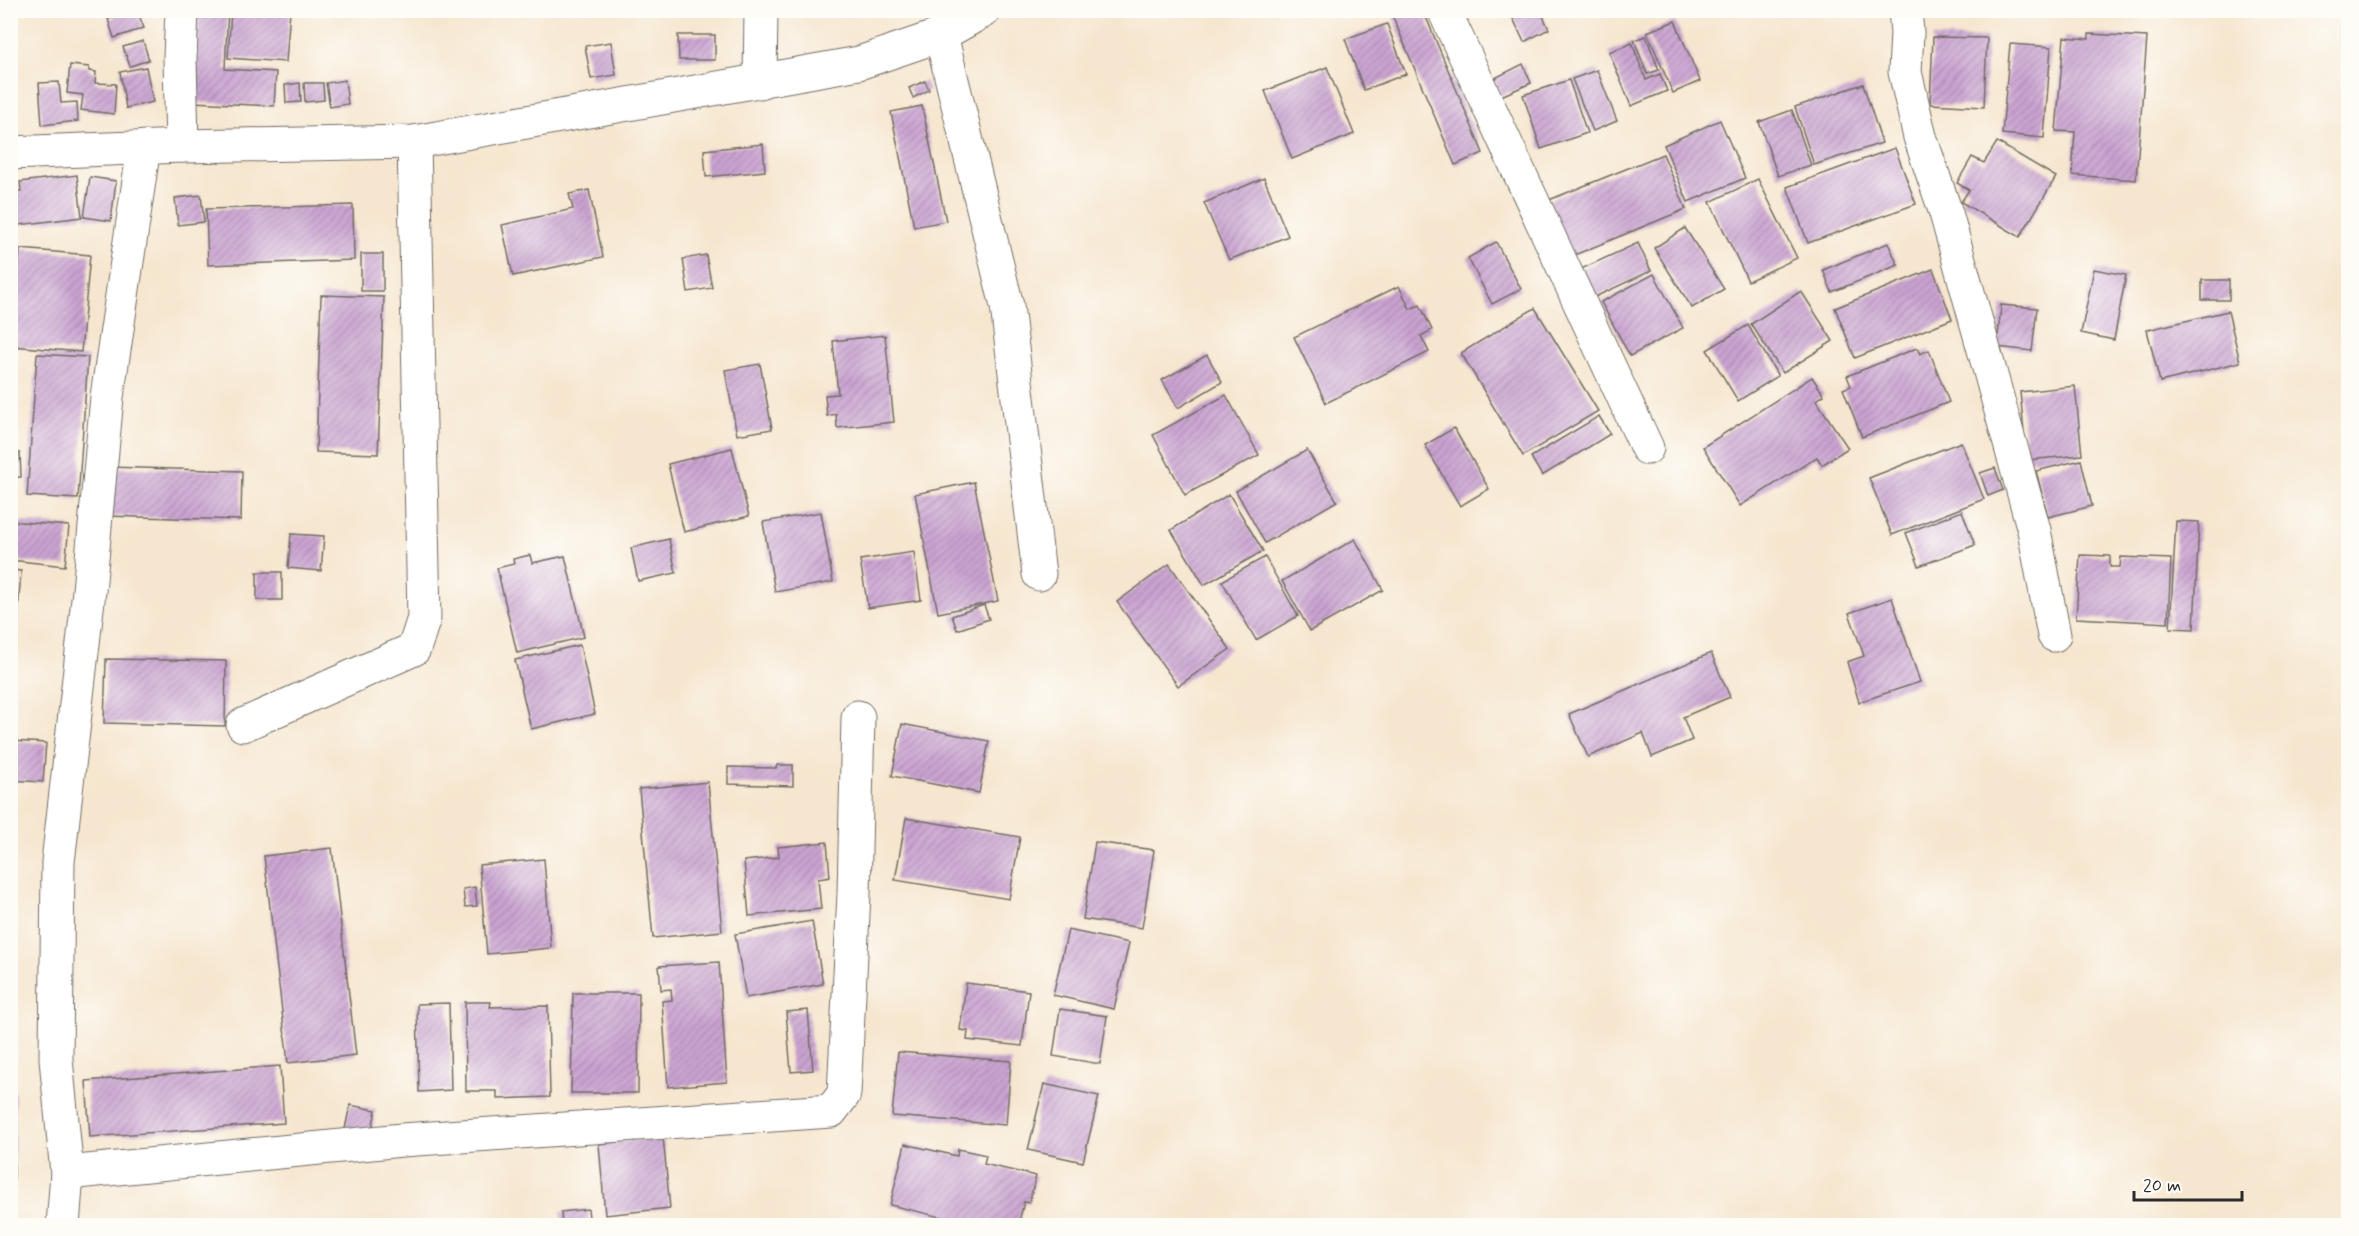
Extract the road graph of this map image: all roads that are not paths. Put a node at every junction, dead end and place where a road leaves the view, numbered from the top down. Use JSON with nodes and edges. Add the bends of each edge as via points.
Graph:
{"nodes":[{"id":1,"x":182,"y":10,"type":"edge"},
{"id":2,"x":760,"y":10,"type":"edge"},
{"id":3,"x":985,"y":10,"type":"edge"},
{"id":4,"x":1444,"y":10,"type":"edge"},
{"id":5,"x":1905,"y":10,"type":"edge"},
{"id":6,"x":941,"y":34,"type":"junction"},
{"id":7,"x":760,"y":82,"type":"junction"},
{"id":8,"x":414,"y":142,"type":"junction"},
{"id":9,"x":182,"y":146,"type":"junction"},
{"id":10,"x":144,"y":147,"type":"junction"},
{"id":11,"x":10,"y":153,"type":"edge"},
{"id":12,"x":1647,"y":448,"type":"dead end"},
{"id":13,"x":1039,"y":574,"type":"dead end"},
{"id":14,"x":2055,"y":635,"type":"dead end"},
{"id":15,"x":858,"y":717,"type":"dead end"},
{"id":16,"x":243,"y":725,"type":"dead end"},
{"id":17,"x":68,"y":1173,"type":"junction"},
{"id":18,"x":63,"y":1226,"type":"edge"}],
"edges":[{"from":1,"to":9,"type":"street"},
{"from":2,"to":7,"type":"street"},
{"from":3,"to":6,"type":"street"},
{"from":4,"to":12,"type":"street"},
{"from":5,"to":14,"type":"street","via":[[1905,72],[1920,137],[1946,213],[2034,530]]},
{"from":6,"to":7,"type":"street","via":[[859,63]]},
{"from":6,"to":13,"type":"street","via":[[1007,306]]},
{"from":7,"to":8,"type":"street"},
{"from":8,"to":9,"type":"street"},
{"from":8,"to":16,"type":"street","via":[[424,618],[414,649]]},
{"from":9,"to":10,"type":"street"},
{"from":10,"to":11,"type":"street"},
{"from":10,"to":17,"type":"street","via":[[107,398],[58,862],[57,1059]]},
{"from":15,"to":17,"type":"street","via":[[844,1094],[831,1111],[402,1140]]},
{"from":17,"to":18,"type":"street"}]}
